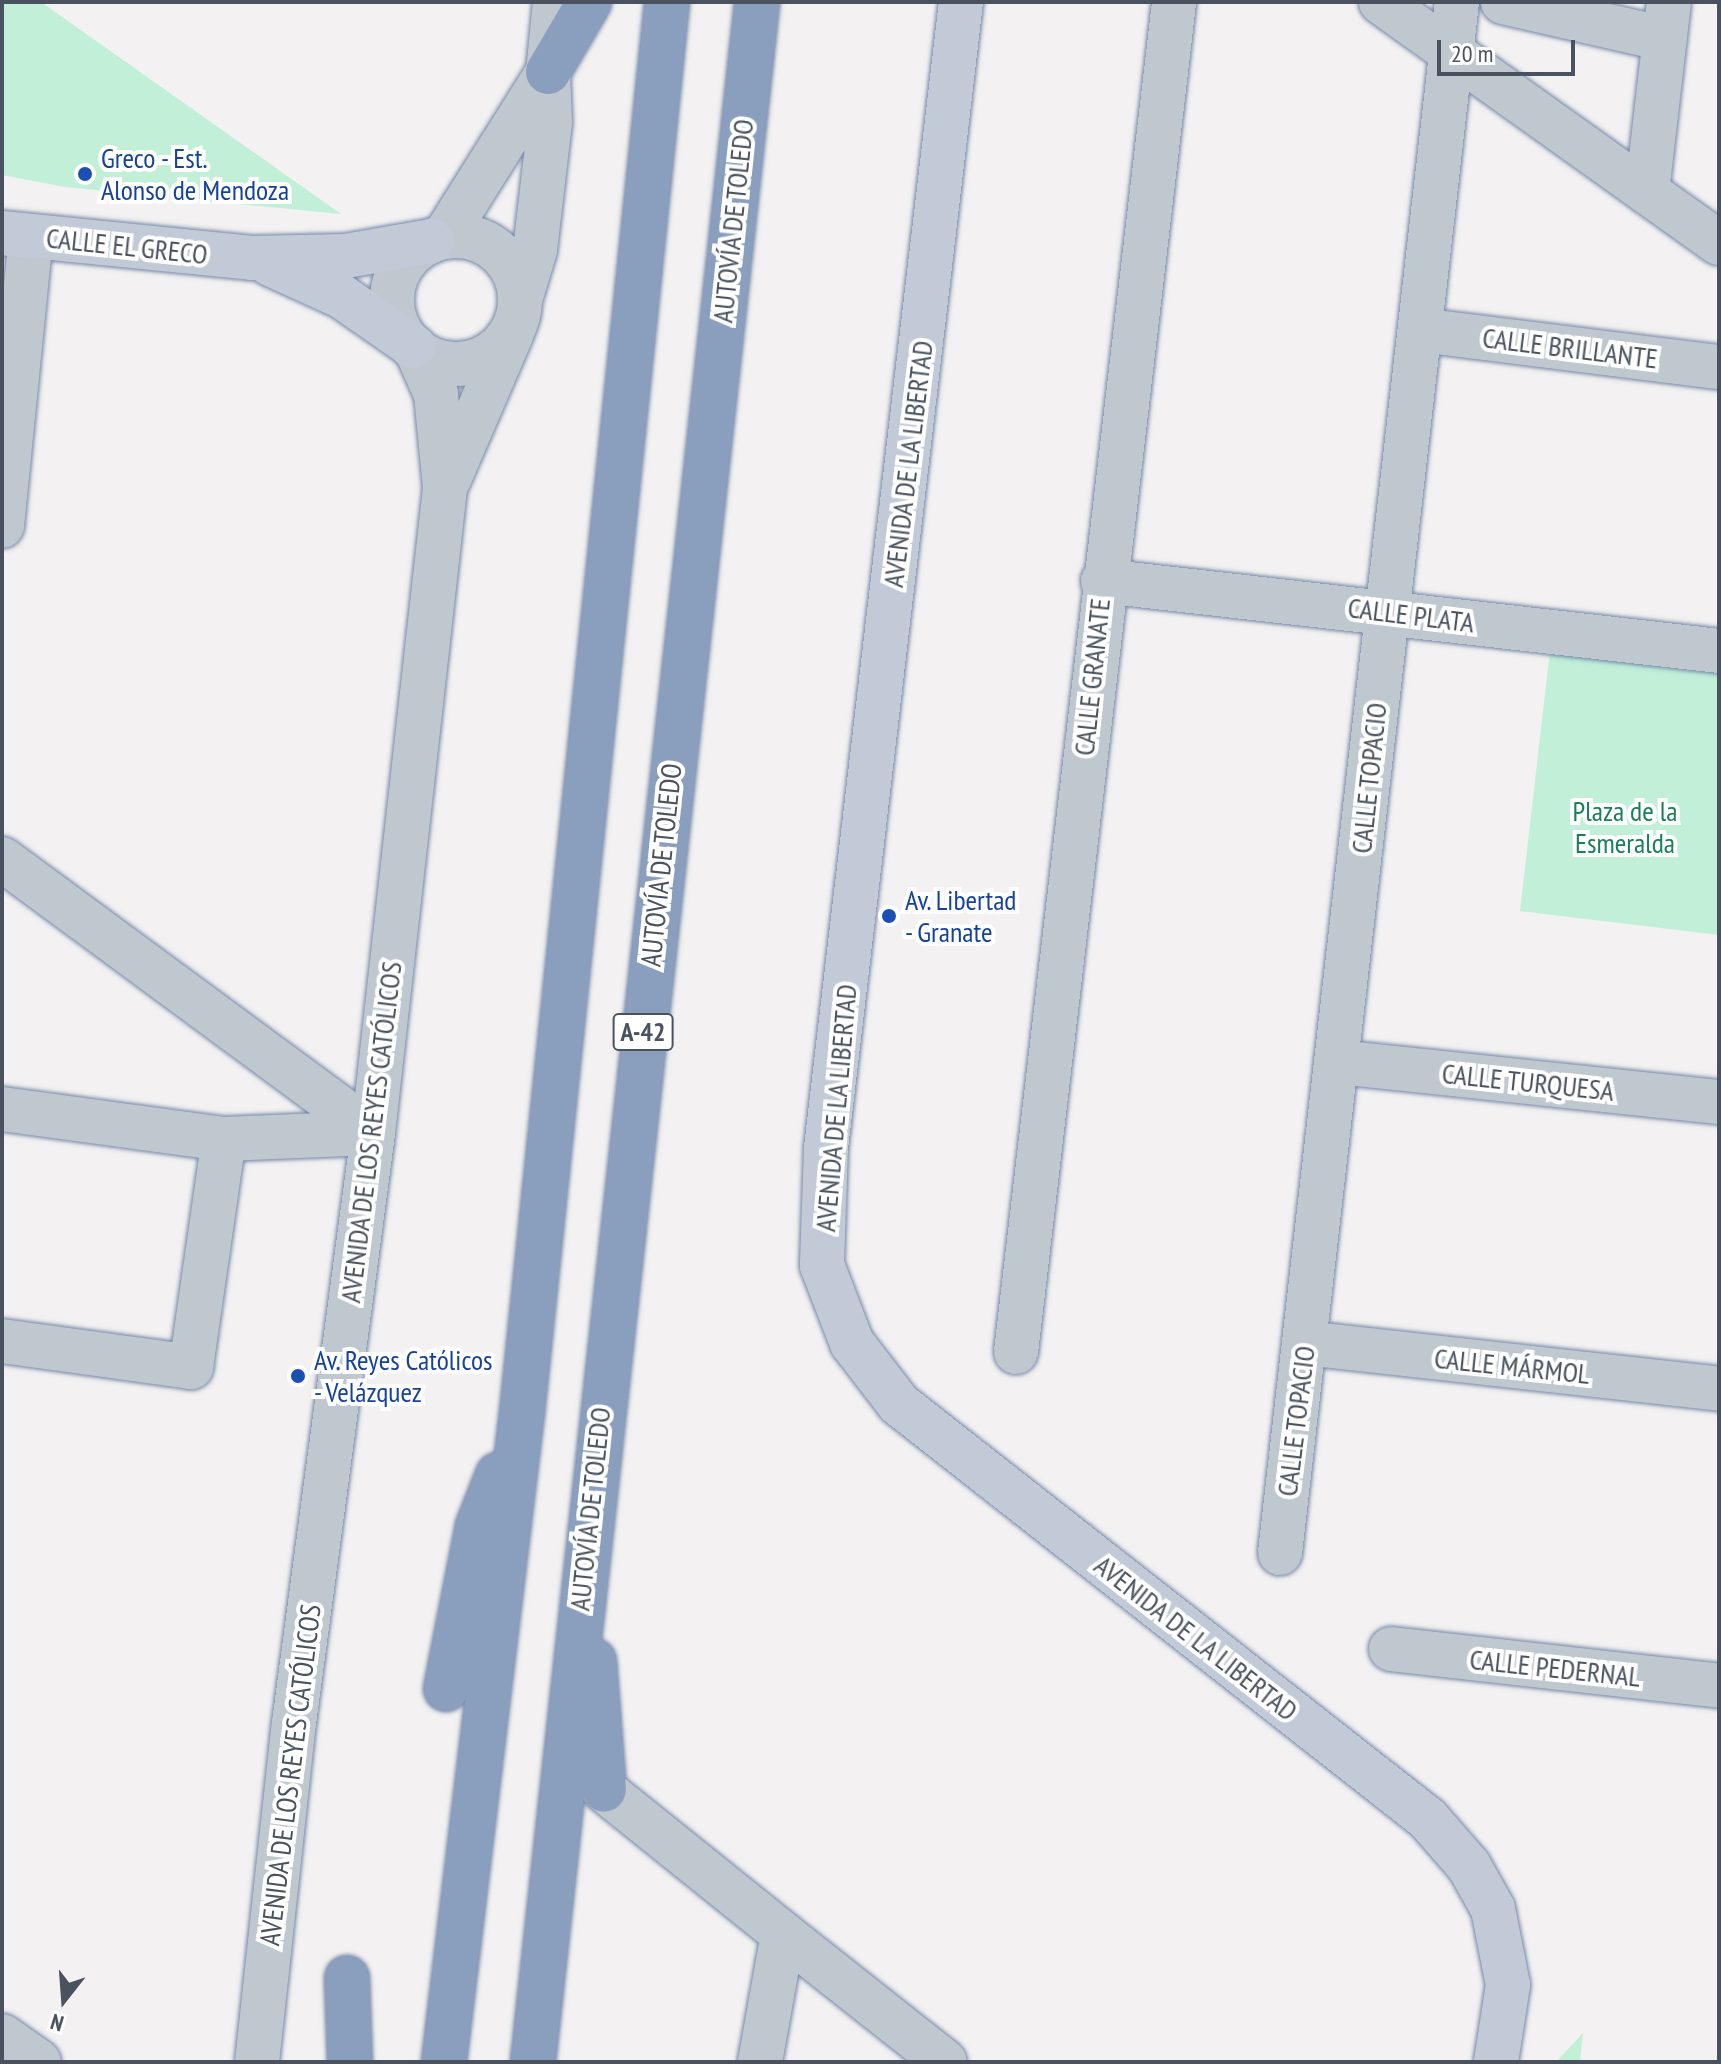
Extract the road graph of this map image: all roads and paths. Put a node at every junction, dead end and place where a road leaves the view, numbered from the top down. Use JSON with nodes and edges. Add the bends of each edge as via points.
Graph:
{"nodes":[{"id":1,"x":555,"y":2,"type":"edge"},
{"id":2,"x":589,"y":2,"type":"edge"},
{"id":3,"x":667,"y":2,"type":"edge"},
{"id":4,"x":757,"y":2,"type":"edge"},
{"id":5,"x":961,"y":2,"type":"edge"},
{"id":6,"x":1174,"y":2,"type":"edge"},
{"id":7,"x":1381,"y":2,"type":"edge"},
{"id":8,"x":1457,"y":2,"type":"edge"},
{"id":9,"x":1503,"y":2,"type":"edge"},
{"id":10,"x":1667,"y":20,"type":"edge"},
{"id":11,"x":1452,"y":53,"type":"junction"},
{"id":12,"x":548,"y":72,"type":"junction"},
{"id":13,"x":1647,"y":192,"type":"junction"},
{"id":14,"x":16,"y":235,"type":"edge"},
{"id":15,"x":438,"y":239,"type":"junction"},
{"id":16,"x":1719,"y":243,"type":"edge"},
{"id":17,"x":252,"y":258,"type":"junction"},
{"id":18,"x":518,"y":313,"type":"junction"},
{"id":19,"x":1420,"y":330,"type":"junction"},
{"id":20,"x":414,"y":347,"type":"junction"},
{"id":21,"x":1719,"y":367,"type":"edge"},
{"id":22,"x":445,"y":488,"type":"junction"},
{"id":23,"x":2,"y":526,"type":"edge"},
{"id":24,"x":1103,"y":581,"type":"junction"},
{"id":25,"x":1388,"y":612,"type":"junction"},
{"id":26,"x":1719,"y":651,"type":"edge"},
{"id":27,"x":2,"y":859,"type":"edge"},
{"id":28,"x":1337,"y":1062,"type":"junction"},
{"id":29,"x":1719,"y":1102,"type":"edge"},
{"id":30,"x":2,"y":1109,"type":"edge"},
{"id":31,"x":373,"y":1133,"type":"junction"},
{"id":32,"x":224,"y":1139,"type":"junction"},
{"id":33,"x":2,"y":1341,"type":"edge"},
{"id":34,"x":1305,"y":1343,"type":"junction"},
{"id":35,"x":1016,"y":1352,"type":"dead end"},
{"id":36,"x":1719,"y":1389,"type":"edge"},
{"id":37,"x":522,"y":1413,"type":"junction"},
{"id":38,"x":586,"y":1544,"type":"junction"},
{"id":39,"x":1280,"y":1553,"type":"dead end"},
{"id":40,"x":1391,"y":1649,"type":"dead end"},
{"id":41,"x":1719,"y":1686,"type":"edge"},
{"id":42,"x":446,"y":1689,"type":"dead end"},
{"id":43,"x":604,"y":1790,"type":"joint"},
{"id":44,"x":783,"y":1934,"type":"junction"},
{"id":45,"x":347,"y":1978,"type":"dead end"},
{"id":46,"x":2,"y":2036,"type":"edge"},
{"id":47,"x":39,"y":2062,"type":"edge"},
{"id":48,"x":257,"y":2062,"type":"edge"},
{"id":49,"x":350,"y":2062,"type":"edge"},
{"id":50,"x":444,"y":2062,"type":"edge"},
{"id":51,"x":533,"y":2062,"type":"edge"},
{"id":52,"x":760,"y":2062,"type":"edge"},
{"id":53,"x":945,"y":2062,"type":"edge"},
{"id":54,"x":1496,"y":2062,"type":"edge"}],
"edges":[{"from":1,"to":12,"type":"street","name":"AVENIDA DE LOS REYES CATÓLICOS"},
{"from":2,"to":12,"type":"highway"},
{"from":3,"to":37,"type":"highway"},
{"from":4,"to":38,"type":"highway","name":"AUTOVÍA DE TOLEDO","number":"A-42"},
{"from":5,"to":54,"type":"street","name":"AVENIDA DE LA LIBERTAD","via":[[826,1148],[822,1265],[852,1343],[899,1404],[1428,1819],[1469,1866],[1493,1909],[1508,1985]]},
{"from":6,"to":24,"type":"street","name":"CALLE GRANATE"},
{"from":7,"to":11,"type":"street"},
{"from":8,"to":11,"type":"street","name":"CALLE TOPACIO"},
{"from":9,"to":10,"type":"street"},
{"from":10,"to":13,"type":"street"},
{"from":11,"to":13,"type":"street"},
{"from":11,"to":19,"type":"street","name":"CALLE TOPACIO"},
{"from":12,"to":15,"type":"street","name":"AVENIDA DE LOS REYES CATÓLICOS"},
{"from":12,"to":18,"type":"street","name":"AVENIDA DE LOS REYES CATÓLICOS","via":[[550,122],[535,250]]},
{"from":13,"to":16,"type":"street"},
{"from":14,"to":17,"type":"street","name":"CALLE EL GRECO"},
{"from":14,"to":23,"type":"street"},
{"from":15,"to":17,"type":"street","via":[[346,256]]},
{"from":15,"to":18,"type":"street","via":[[478,239],[504,257]]},
{"from":15,"to":20,"type":"street","via":[[413,253],[394,286],[395,320]]},
{"from":17,"to":20,"type":"street","via":[[305,276]]},
{"from":18,"to":20,"type":"street","via":[[497,349],[463,363],[440,361]]},
{"from":18,"to":22,"type":"street","name":"AVENIDA DE LOS REYES CATÓLICOS"},
{"from":19,"to":21,"type":"street","name":"CALLE BRILLANTE"},
{"from":19,"to":25,"type":"street","name":"CALLE TOPACIO"},
{"from":20,"to":22,"type":"street","name":"AVENIDA DE LOS REYES CATÓLICOS","via":[[436,394]]},
{"from":22,"to":31,"type":"street","name":"AVENIDA DE LOS REYES CATÓLICOS"},
{"from":24,"to":25,"type":"street","name":"CALLE PLATA"},
{"from":24,"to":35,"type":"street","name":"CALLE GRANATE"},
{"from":25,"to":26,"type":"street","name":"CALLE PLATA"},
{"from":25,"to":28,"type":"street","name":"CALLE TOPACIO"},
{"from":27,"to":31,"type":"street"},
{"from":28,"to":29,"type":"street","name":"CALLE TURQUESA"},
{"from":28,"to":34,"type":"street","name":"CALLE TOPACIO"},
{"from":30,"to":32,"type":"street"},
{"from":31,"to":32,"type":"street"},
{"from":31,"to":48,"type":"street","name":"AVENIDA DE LOS REYES CATÓLICOS","via":[[294,1723]]},
{"from":32,"to":33,"type":"street","via":[[191,1367]]},
{"from":34,"to":36,"type":"street","name":"CALLE MÁRMOL"},
{"from":34,"to":39,"type":"street","name":"CALLE TOPACIO"},
{"from":37,"to":42,"type":"highway","via":[[478,1526]]},
{"from":37,"to":50,"type":"highway"},
{"from":38,"to":43,"type":"highway"},
{"from":38,"to":51,"type":"highway","name":"AUTOVÍA DE TOLEDO","number":"A-42"},
{"from":40,"to":41,"type":"street","name":"CALLE PEDERNAL"},
{"from":43,"to":44,"type":"street"},
{"from":44,"to":52,"type":"street"},
{"from":44,"to":53,"type":"street"},
{"from":45,"to":49,"type":"highway"},
{"from":46,"to":47,"type":"street"}]}
